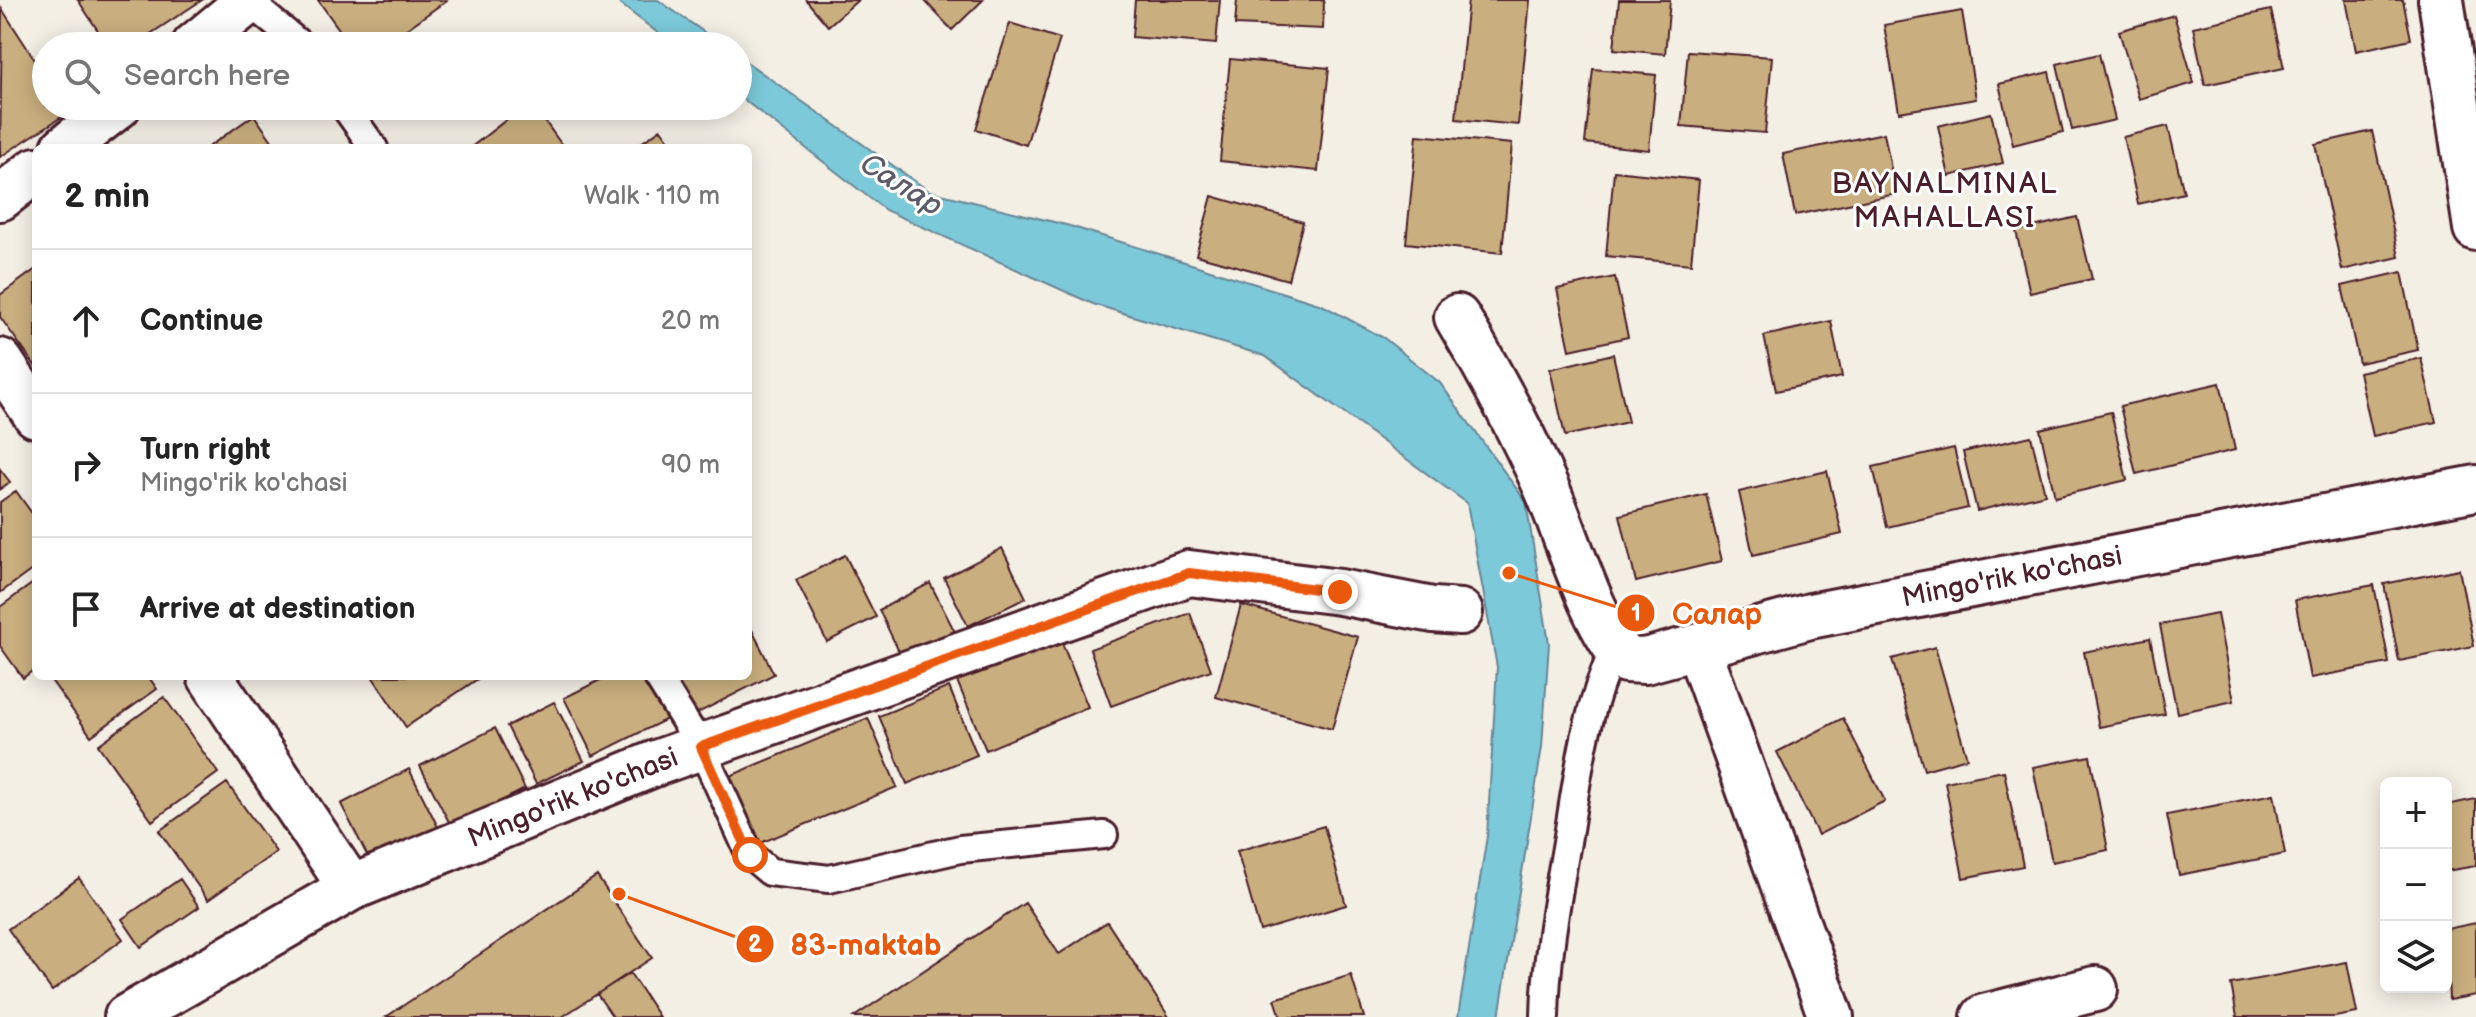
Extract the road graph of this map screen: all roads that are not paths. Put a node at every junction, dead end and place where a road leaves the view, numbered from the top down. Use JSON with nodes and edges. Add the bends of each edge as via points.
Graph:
{"nodes":[{"id":1,"x":2441,"y":0,"type":"edge"},
{"id":2,"x":250,"y":1,"type":"edge"},
{"id":3,"x":211,"y":32,"type":"edge"},
{"id":4,"x":286,"y":32,"type":"edge"},
{"id":5,"x":100,"y":120,"type":"edge"},
{"id":6,"x":354,"y":120,"type":"edge"},
{"id":7,"x":69,"y":144,"type":"edge"},
{"id":8,"x":371,"y":144,"type":"edge"},
{"id":9,"x":32,"y":173,"type":"edge"},
{"id":10,"x":0,"y":198,"type":"edge"},
{"id":11,"x":2476,"y":228,"type":"edge"},
{"id":12,"x":1457,"y":317,"type":"dead end"},
{"id":13,"x":0,"y":361,"type":"edge"},
{"id":14,"x":32,"y":409,"type":"edge"},
{"id":15,"x":2476,"y":488,"type":"edge"},
{"id":16,"x":1460,"y":612,"type":"dead end"},
{"id":17,"x":1698,"y":647,"type":"junction"},
{"id":18,"x":1615,"y":648,"type":"junction"},
{"id":19,"x":213,"y":680,"type":"edge"},
{"id":20,"x":659,"y":680,"type":"edge"},
{"id":21,"x":701,"y":747,"type":"junction"},
{"id":22,"x":1104,"y":835,"type":"dead end"},
{"id":23,"x":351,"y":888,"type":"junction"},
{"id":24,"x":2095,"y":989,"type":"dead end"},
{"id":25,"x":127,"y":1017,"type":"edge"},
{"id":26,"x":1545,"y":1017,"type":"edge"},
{"id":27,"x":1831,"y":1017,"type":"edge"},
{"id":28,"x":1984,"y":1017,"type":"edge"}],
"edges":[{"from":1,"to":11,"type":"street"},
{"from":2,"to":3,"type":"street"},
{"from":2,"to":4,"type":"lane"},
{"from":5,"to":7,"type":"street"},
{"from":6,"to":8,"type":"lane"},
{"from":9,"to":10,"type":"street"},
{"from":12,"to":18,"type":"street","via":[[1509,406]]},
{"from":13,"to":14,"type":"street"},
{"from":15,"to":17,"type":"street","name":"Mingo'rik ko'chasi","via":[[1810,616]]},
{"from":16,"to":21,"type":"street","name":"Mingo'rik ko'chasi","via":[[1189,573]]},
{"from":17,"to":18,"type":"street","name":"Mingo'rik ko'chasi","via":[[1645,661],[1626,660]]},
{"from":17,"to":27,"type":"street"},
{"from":18,"to":26,"type":"lane","via":[[1595,688],[1578,777],[1546,970]]},
{"from":19,"to":23,"type":"street"},
{"from":20,"to":21,"type":"lane"},
{"from":21,"to":22,"type":"lane","via":[[750,855],[770,872],[829,879],[960,849]]},
{"from":21,"to":23,"type":"street","name":"Mingo'rik ko'chasi"},
{"from":23,"to":25,"type":"street","name":"Mingo'rik ko'chasi"},
{"from":24,"to":28,"type":"street"}]}
